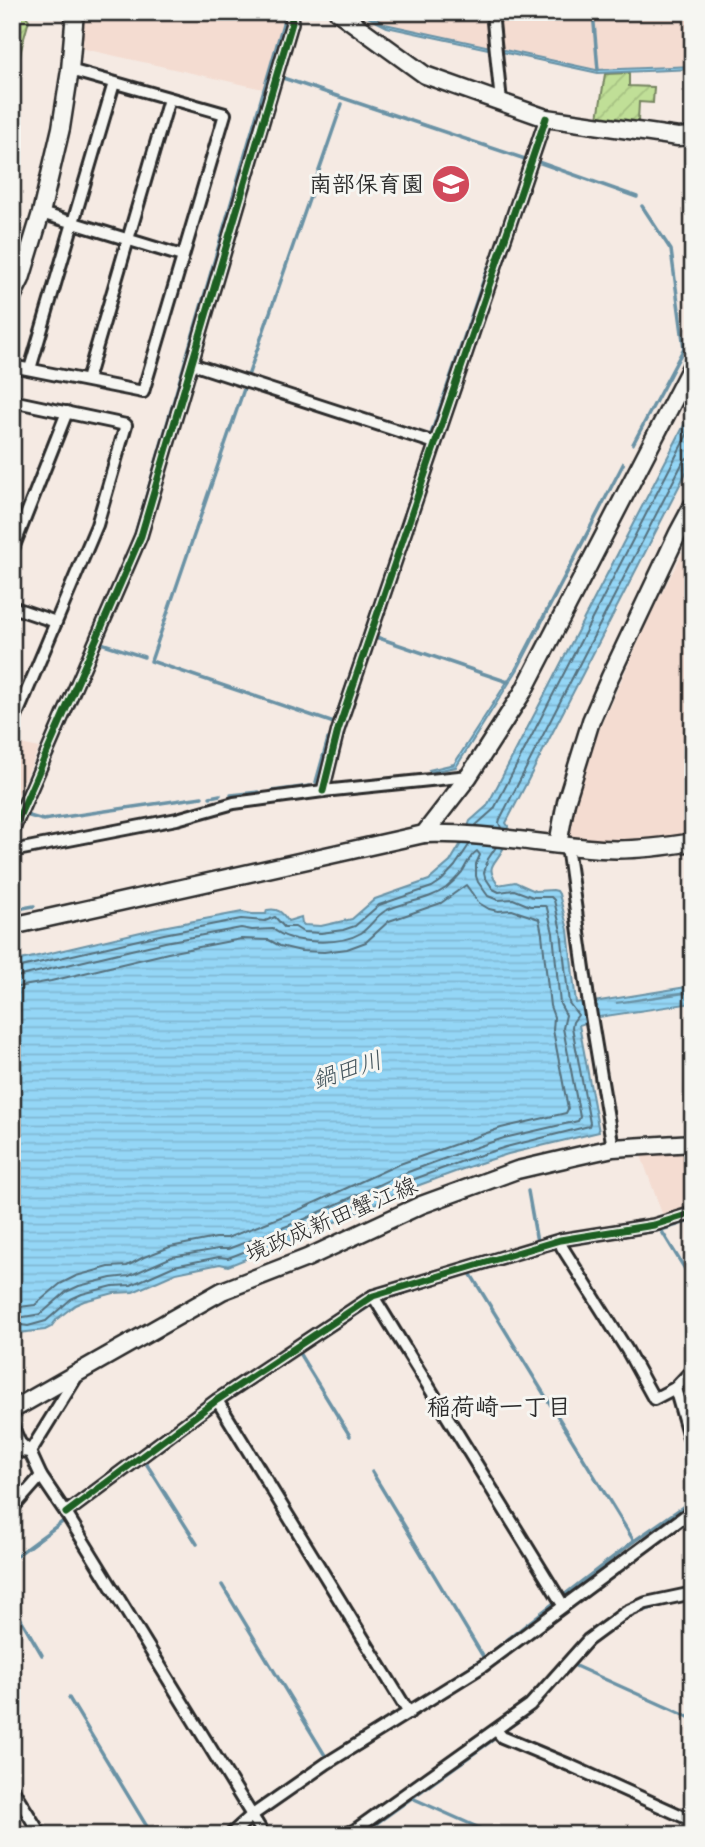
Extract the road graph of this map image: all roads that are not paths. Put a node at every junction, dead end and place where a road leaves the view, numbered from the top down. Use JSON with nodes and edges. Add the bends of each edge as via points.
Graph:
{"nodes":[{"id":1,"x":75,"y":12,"type":"edge"},
{"id":2,"x":291,"y":12,"type":"edge"},
{"id":3,"x":338,"y":12,"type":"edge"},
{"id":4,"x":492,"y":12,"type":"edge"},
{"id":5,"x":70,"y":70,"type":"junction"},
{"id":6,"x":114,"y":83,"type":"junction"},
{"id":7,"x":169,"y":99,"type":"junction"},
{"id":8,"x":501,"y":102,"type":"junction"},
{"id":9,"x":546,"y":118,"type":"junction"},
{"id":10,"x":693,"y":136,"type":"edge"},
{"id":11,"x":41,"y":213,"type":"junction"},
{"id":12,"x":73,"y":223,"type":"junction"},
{"id":13,"x":128,"y":239,"type":"junction"},
{"id":14,"x":182,"y":256,"type":"junction"},
{"id":15,"x":12,"y":298,"type":"edge"},
{"id":16,"x":693,"y":363,"type":"edge"},
{"id":17,"x":192,"y":364,"type":"junction"},
{"id":18,"x":12,"y":366,"type":"edge"},
{"id":19,"x":30,"y":369,"type":"junction"},
{"id":20,"x":87,"y":380,"type":"junction"},
{"id":21,"x":12,"y":401,"type":"edge"},
{"id":22,"x":67,"y":412,"type":"junction"},
{"id":23,"x":435,"y":443,"type":"junction"},
{"id":24,"x":693,"y":505,"type":"edge"},
{"id":25,"x":12,"y":551,"type":"edge"},
{"id":26,"x":12,"y":607,"type":"edge"},
{"id":27,"x":56,"y":622,"type":"junction"},
{"id":28,"x":12,"y":717,"type":"edge"},
{"id":29,"x":469,"y":775,"type":"junction"},
{"id":30,"x":323,"y":791,"type":"junction"},
{"id":31,"x":12,"y":833,"type":"edge"},
{"id":32,"x":424,"y":834,"type":"junction"},
{"id":33,"x":693,"y":842,"type":"edge"},
{"id":34,"x":562,"y":845,"type":"junction"},
{"id":35,"x":12,"y":851,"type":"edge"},
{"id":36,"x":12,"y":926,"type":"edge"},
{"id":37,"x":693,"y":1143,"type":"edge"},
{"id":38,"x":613,"y":1148,"type":"junction"},
{"id":39,"x":693,"y":1213,"type":"edge"},
{"id":40,"x":560,"y":1240,"type":"junction"},
{"id":41,"x":373,"y":1296,"type":"junction"},
{"id":42,"x":693,"y":1369,"type":"edge"},
{"id":43,"x":78,"y":1373,"type":"junction"},
{"id":44,"x":675,"y":1388,"type":"junction"},
{"id":45,"x":217,"y":1400,"type":"junction"},
{"id":46,"x":12,"y":1410,"type":"edge"},
{"id":47,"x":12,"y":1425,"type":"edge"},
{"id":48,"x":12,"y":1450,"type":"edge"},
{"id":49,"x":693,"y":1451,"type":"edge"},
{"id":50,"x":30,"y":1452,"type":"junction"},
{"id":51,"x":41,"y":1476,"type":"junction"},
{"id":52,"x":12,"y":1509,"type":"edge"},
{"id":53,"x":693,"y":1510,"type":"edge"},
{"id":54,"x":66,"y":1513,"type":"junction"},
{"id":55,"x":693,"y":1593,"type":"edge"},
{"id":56,"x":563,"y":1605,"type":"junction"},
{"id":57,"x":409,"y":1713,"type":"junction"},
{"id":58,"x":496,"y":1730,"type":"junction"},
{"id":59,"x":12,"y":1788,"type":"edge"},
{"id":60,"x":251,"y":1816,"type":"junction"},
{"id":61,"x":693,"y":1821,"type":"edge"},
{"id":62,"x":41,"y":1835,"type":"edge"},
{"id":63,"x":230,"y":1835,"type":"edge"},
{"id":64,"x":264,"y":1835,"type":"edge"},
{"id":65,"x":344,"y":1835,"type":"edge"}],
"edges":[{"from":1,"to":5,"type":"street"},
{"from":2,"to":17,"type":"street","via":[[292,23]]},
{"from":3,"to":8,"type":"street","via":[[425,75]]},
{"from":4,"to":8,"type":"street"},
{"from":5,"to":6,"type":"street"},
{"from":5,"to":11,"type":"street"},
{"from":6,"to":7,"type":"street"},
{"from":6,"to":12,"type":"street"},
{"from":7,"to":13,"type":"street"},
{"from":7,"to":14,"type":"street","via":[[225,114]]},
{"from":8,"to":9,"type":"street"},
{"from":9,"to":10,"type":"street"},
{"from":9,"to":23,"type":"street"},
{"from":11,"to":12,"type":"street"},
{"from":11,"to":15,"type":"street"},
{"from":12,"to":13,"type":"street"},
{"from":12,"to":19,"type":"street"},
{"from":13,"to":14,"type":"street"},
{"from":13,"to":20,"type":"street"},
{"from":14,"to":20,"type":"street","via":[[143,392]]},
{"from":16,"to":29,"type":"street","via":[[523,692]]},
{"from":17,"to":23,"type":"street"},
{"from":17,"to":31,"type":"street","via":[[141,536]]},
{"from":18,"to":19,"type":"street"},
{"from":19,"to":20,"type":"street"},
{"from":21,"to":22,"type":"street"},
{"from":22,"to":25,"type":"street"},
{"from":22,"to":27,"type":"street","via":[[126,425],[97,525]]},
{"from":23,"to":30,"type":"street","via":[[338,730]]},
{"from":24,"to":34,"type":"street","via":[[591,722],[566,802]]},
{"from":26,"to":27,"type":"street"},
{"from":27,"to":28,"type":"street","via":[[16,717]]},
{"from":29,"to":30,"type":"street"},
{"from":29,"to":32,"type":"street"},
{"from":30,"to":35,"type":"street","via":[[234,803],[177,819]]},
{"from":32,"to":34,"type":"street"},
{"from":32,"to":36,"type":"street"},
{"from":33,"to":34,"type":"street","via":[[631,849]]},
{"from":34,"to":38,"type":"street"},
{"from":37,"to":38,"type":"street","name":"境政成新田蟹江線"},
{"from":38,"to":43,"type":"street","name":"境政成新田蟹江線","via":[[517,1170],[422,1205],[222,1291]]},
{"from":39,"to":40,"type":"street","via":[[654,1225]]},
{"from":40,"to":41,"type":"street"},
{"from":40,"to":44,"type":"street","via":[[654,1399]]},
{"from":41,"to":45,"type":"street"},
{"from":41,"to":56,"type":"street"},
{"from":42,"to":44,"type":"street"},
{"from":43,"to":46,"type":"street","name":"境政成新田蟹江線"},
{"from":43,"to":50,"type":"street"},
{"from":44,"to":49,"type":"street"},
{"from":45,"to":54,"type":"street"},
{"from":45,"to":57,"type":"street"},
{"from":47,"to":50,"type":"street"},
{"from":48,"to":50,"type":"street"},
{"from":50,"to":51,"type":"street"},
{"from":51,"to":52,"type":"street"},
{"from":51,"to":54,"type":"street"},
{"from":53,"to":56,"type":"street"},
{"from":54,"to":60,"type":"street"},
{"from":55,"to":58,"type":"street","via":[[626,1612],[588,1640],[530,1705]]},
{"from":56,"to":57,"type":"street","via":[[483,1666]]},
{"from":57,"to":60,"type":"street"},
{"from":58,"to":61,"type":"street","via":[[502,1737]]},
{"from":58,"to":65,"type":"street"},
{"from":59,"to":62,"type":"street"},
{"from":60,"to":63,"type":"street"},
{"from":60,"to":64,"type":"street"}]}
